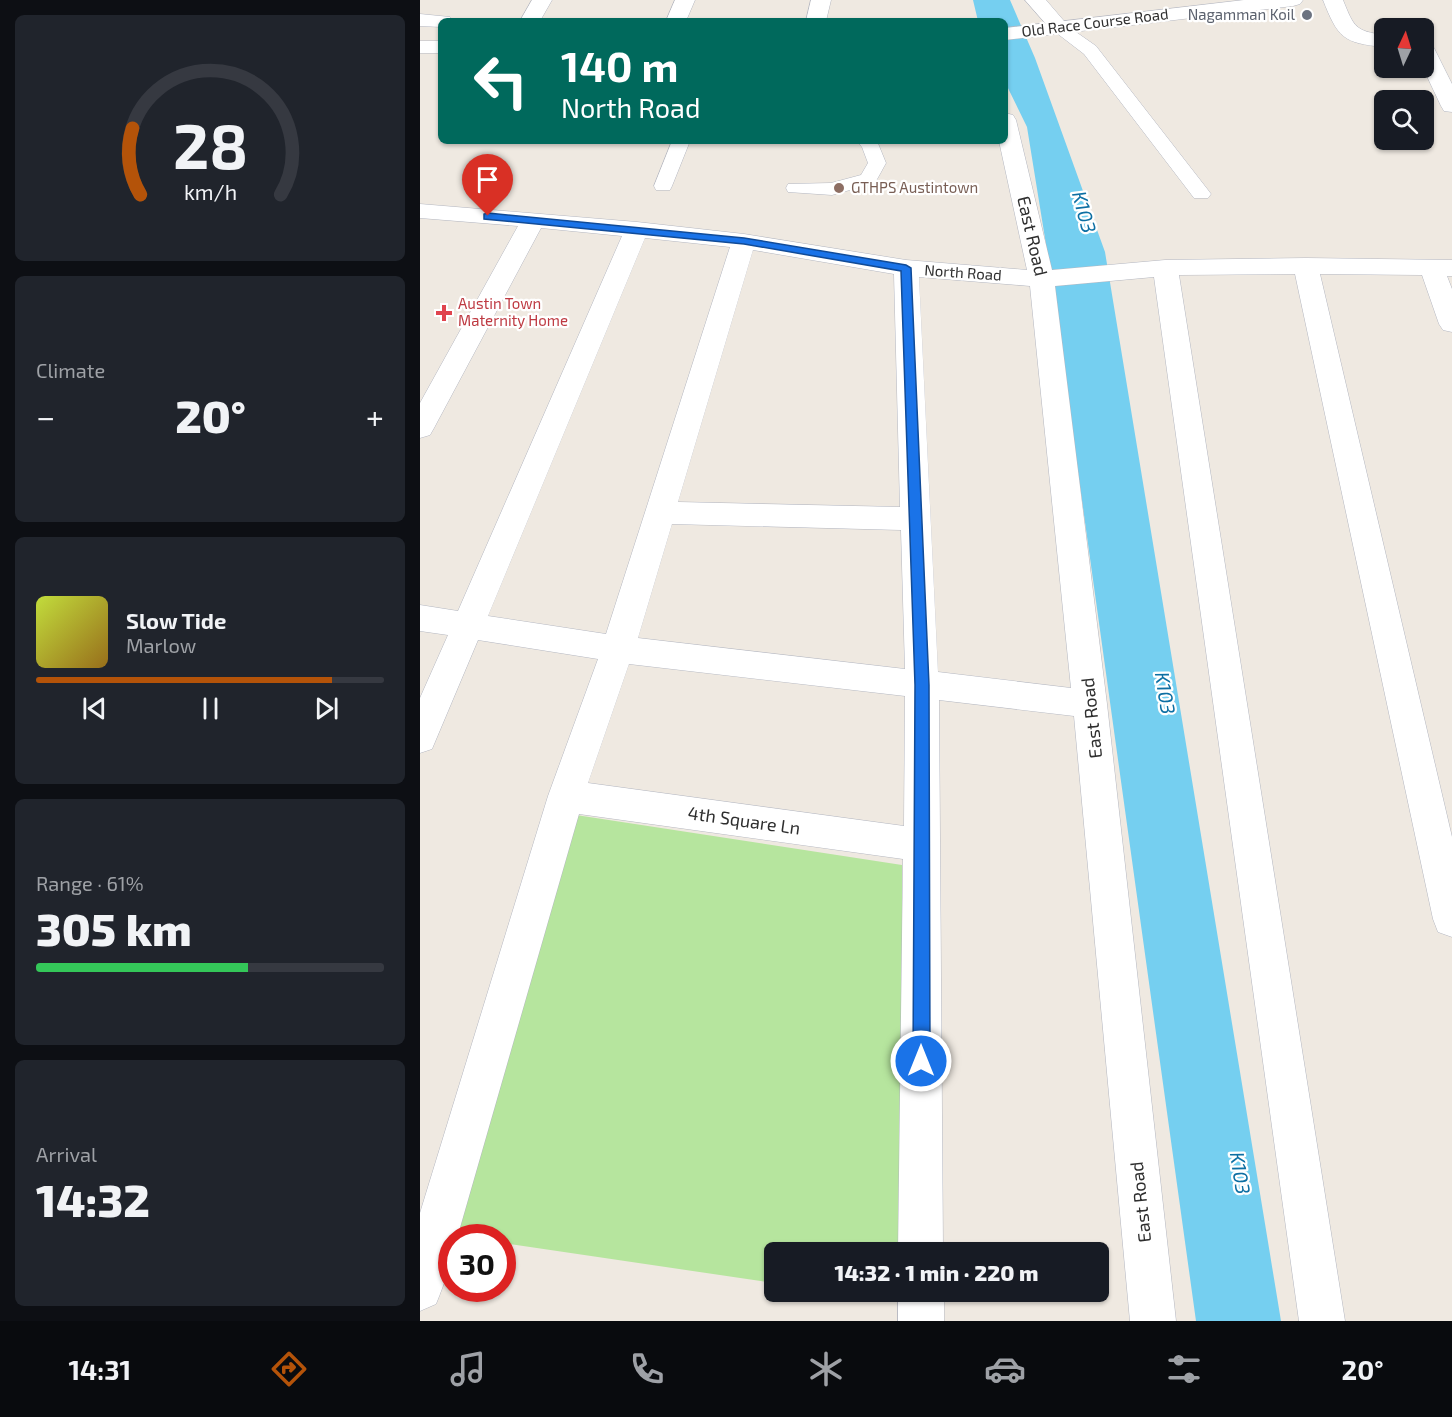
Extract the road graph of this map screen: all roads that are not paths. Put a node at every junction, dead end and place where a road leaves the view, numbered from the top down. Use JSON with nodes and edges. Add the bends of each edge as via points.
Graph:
{"nodes":[{"id":1,"x":542,"y":0,"type":"edge"},
{"id":2,"x":685,"y":0,"type":"edge"},
{"id":3,"x":821,"y":0,"type":"edge"},
{"id":4,"x":1035,"y":0,"type":"edge"},
{"id":5,"x":1293,"y":0,"type":"edge"},
{"id":6,"x":1334,"y":0,"type":"edge"},
{"id":7,"x":532,"y":18,"type":"edge"},
{"id":8,"x":677,"y":18,"type":"edge"},
{"id":9,"x":817,"y":18,"type":"edge"},
{"id":10,"x":420,"y":20,"type":"edge"},
{"id":11,"x":438,"y":21,"type":"edge"},
{"id":12,"x":1060,"y":28,"type":"junction"},
{"id":13,"x":1008,"y":34,"type":"edge"},
{"id":14,"x":1374,"y":40,"type":"edge"},
{"id":15,"x":420,"y":47,"type":"edge"},
{"id":16,"x":438,"y":47,"type":"edge"},
{"id":17,"x":1434,"y":69,"type":"edge"},
{"id":18,"x":1452,"y":106,"type":"edge"},
{"id":19,"x":1008,"y":133,"type":"edge"},
{"id":20,"x":680,"y":144,"type":"edge"},
{"id":21,"x":870,"y":144,"type":"edge"},
{"id":22,"x":663,"y":186,"type":"dead end"},
{"id":23,"x":795,"y":188,"type":"dead end"},
{"id":24,"x":1201,"y":194,"type":"dead end"},
{"id":25,"x":420,"y":212,"type":"edge"},
{"id":26,"x":533,"y":220,"type":"junction"},
{"id":27,"x":637,"y":229,"type":"junction"},
{"id":28,"x":744,"y":241,"type":"junction"},
{"id":29,"x":1306,"y":266,"type":"junction"},
{"id":30,"x":906,"y":268,"type":"junction"},
{"id":31,"x":1165,"y":268,"type":"junction"},
{"id":32,"x":1442,"y":268,"type":"edge"},
{"id":33,"x":1042,"y":279,"type":"junction"},
{"id":34,"x":1452,"y":324,"type":"edge"},
{"id":35,"x":420,"y":428,"type":"edge"},
{"id":36,"x":660,"y":513,"type":"junction"},
{"id":37,"x":916,"y":519,"type":"junction"},
{"id":38,"x":420,"y":618,"type":"edge"},
{"id":39,"x":466,"y":627,"type":"junction"},
{"id":40,"x":618,"y":649,"type":"junction"},
{"id":41,"x":922,"y":685,"type":"junction"},
{"id":42,"x":1090,"y":704,"type":"junction"},
{"id":43,"x":420,"y":738,"type":"edge"},
{"id":44,"x":566,"y":796,"type":"junction"},
{"id":45,"x":922,"y":845,"type":"junction"},
{"id":46,"x":1452,"y":919,"type":"edge"},
{"id":47,"x":921,"y":1242,"type":"edge"},
{"id":48,"x":420,"y":1288,"type":"edge"},
{"id":49,"x":921,"y":1302,"type":"edge"},
{"id":50,"x":921,"y":1321,"type":"edge"},
{"id":51,"x":1153,"y":1321,"type":"edge"},
{"id":52,"x":1322,"y":1321,"type":"edge"}],
"edges":[{"from":1,"to":7,"type":"street"},
{"from":2,"to":8,"type":"street"},
{"from":3,"to":9,"type":"street"},
{"from":4,"to":12,"type":"street"},
{"from":5,"to":12,"type":"street","name":"Old Race Course Road"},
{"from":6,"to":14,"type":"street","via":[[1344,28],[1352,37]]},
{"from":10,"to":11,"type":"street"},
{"from":12,"to":13,"type":"street","name":"Old Race Course Road"},
{"from":12,"to":24,"type":"lane","via":[[1090,50]]},
{"from":15,"to":16,"type":"street"},
{"from":17,"to":18,"type":"street"},
{"from":19,"to":33,"type":"street","name":"East Road"},
{"from":20,"to":22,"type":"lane"},
{"from":21,"to":23,"type":"lane","via":[[877,163],[868,179],[832,189]]},
{"from":25,"to":26,"type":"street","name":"North Road"},
{"from":26,"to":27,"type":"street","name":"North Road"},
{"from":26,"to":35,"type":"street"},
{"from":27,"to":28,"type":"street","name":"North Road"},
{"from":27,"to":39,"type":"street"},
{"from":28,"to":30,"type":"street","name":"North Road"},
{"from":28,"to":36,"type":"street"},
{"from":29,"to":31,"type":"street","name":"North Road"},
{"from":29,"to":32,"type":"street","name":"North Road"},
{"from":29,"to":46,"type":"street"},
{"from":30,"to":33,"type":"street","name":"North Road"},
{"from":30,"to":37,"type":"street"},
{"from":31,"to":33,"type":"street","name":"North Road"},
{"from":31,"to":52,"type":"street"},
{"from":32,"to":34,"type":"street"},
{"from":33,"to":42,"type":"street","name":"East Road"},
{"from":36,"to":37,"type":"street"},
{"from":36,"to":40,"type":"street"},
{"from":37,"to":41,"type":"street"},
{"from":38,"to":39,"type":"street"},
{"from":39,"to":40,"type":"street"},
{"from":39,"to":43,"type":"street"},
{"from":40,"to":41,"type":"street"},
{"from":40,"to":44,"type":"street"},
{"from":41,"to":42,"type":"street"},
{"from":41,"to":45,"type":"street"},
{"from":42,"to":51,"type":"street","name":"East Road"},
{"from":44,"to":45,"type":"street","name":"4th Square Ln"},
{"from":44,"to":48,"type":"street"},
{"from":45,"to":47,"type":"street"},
{"from":49,"to":50,"type":"street"}]}
